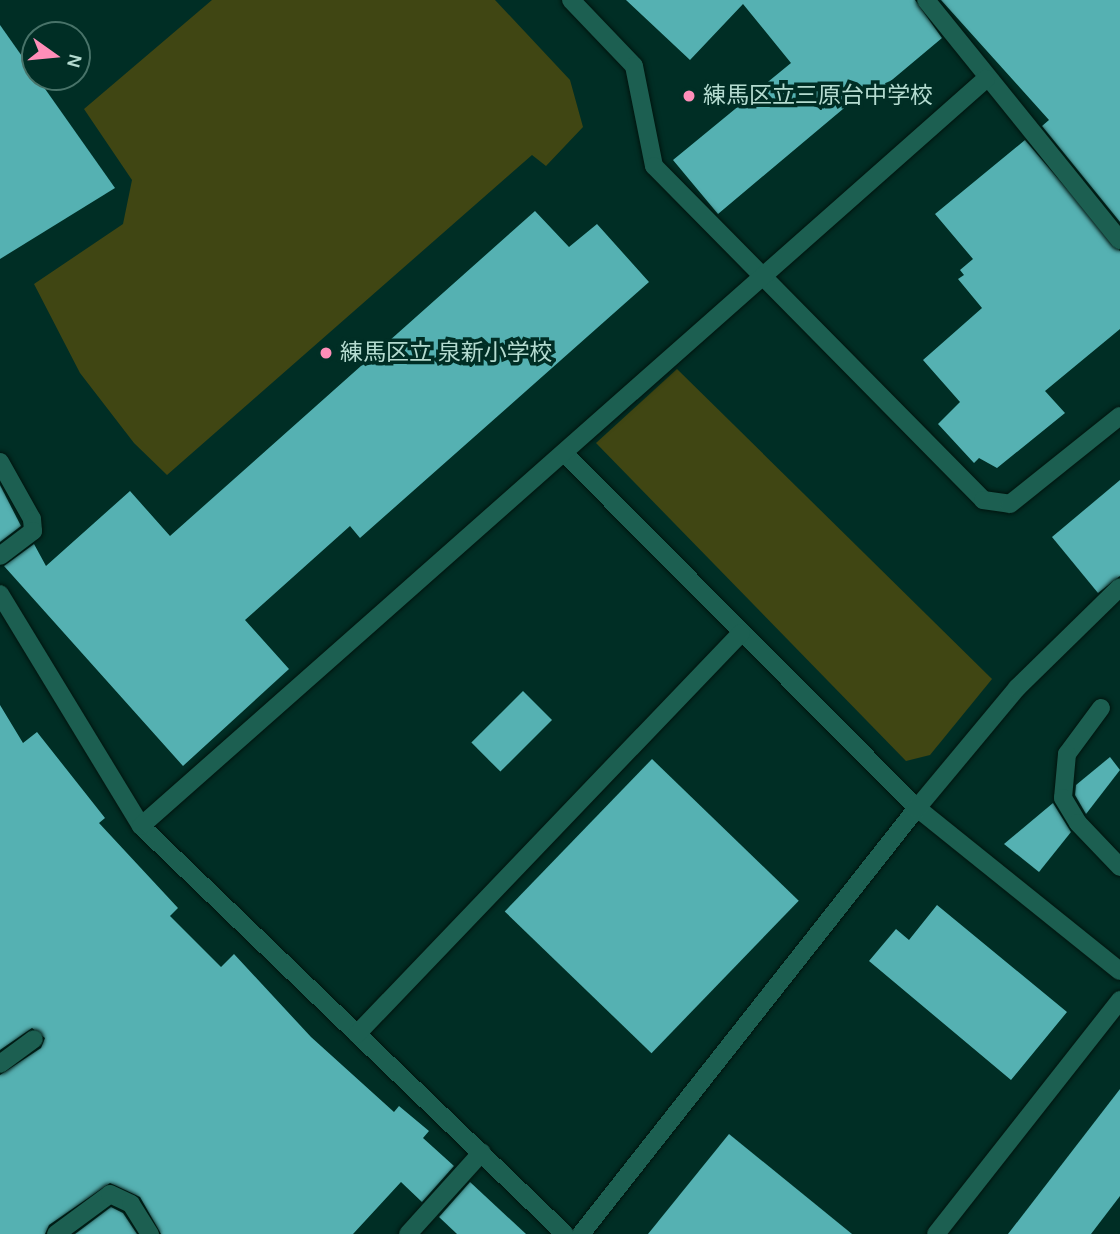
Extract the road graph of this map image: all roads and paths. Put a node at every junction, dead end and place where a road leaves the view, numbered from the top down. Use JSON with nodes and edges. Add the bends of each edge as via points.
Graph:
{"nodes":[{"id":1,"x":571,"y":0,"type":"edge"},
{"id":2,"x":926,"y":0,"type":"edge"},
{"id":3,"x":986,"y":79,"type":"junction"},
{"id":4,"x":1120,"y":240,"type":"edge"},
{"id":5,"x":762,"y":278,"type":"junction"},
{"id":6,"x":1120,"y":416,"type":"edge"},
{"id":7,"x":564,"y":453,"type":"junction"},
{"id":8,"x":0,"y":463,"type":"edge"},
{"id":9,"x":0,"y":556,"type":"edge"},
{"id":10,"x":1120,"y":587,"type":"edge"},
{"id":11,"x":0,"y":594,"type":"edge"},
{"id":12,"x":741,"y":633,"type":"junction"},
{"id":13,"x":1101,"y":708,"type":"dead end"},
{"id":14,"x":917,"y":808,"type":"junction"},
{"id":15,"x":141,"y":826,"type":"junction"},
{"id":16,"x":1120,"y":867,"type":"edge"},
{"id":17,"x":1120,"y":971,"type":"edge"},
{"id":18,"x":1120,"y":1000,"type":"edge"},
{"id":19,"x":357,"y":1034,"type":"junction"},
{"id":20,"x":34,"y":1039,"type":"dead end"},
{"id":21,"x":0,"y":1064,"type":"edge"},
{"id":22,"x":482,"y":1153,"type":"junction"},
{"id":23,"x":56,"y":1234,"type":"edge"},
{"id":24,"x":149,"y":1234,"type":"edge"},
{"id":25,"x":408,"y":1234,"type":"edge"},
{"id":26,"x":565,"y":1234,"type":"edge"},
{"id":27,"x":581,"y":1234,"type":"edge"},
{"id":28,"x":936,"y":1234,"type":"edge"}],
"edges":[{"from":1,"to":5,"type":"street","via":[[634,66],[654,166]]},
{"from":2,"to":3,"type":"street"},
{"from":3,"to":4,"type":"street"},
{"from":3,"to":5,"type":"street"},
{"from":5,"to":6,"type":"street","via":[[982,500],[1010,504]]},
{"from":5,"to":7,"type":"street"},
{"from":7,"to":12,"type":"street"},
{"from":7,"to":15,"type":"street"},
{"from":8,"to":9,"type":"street","via":[[33,519],[33,531]]},
{"from":10,"to":14,"type":"street","via":[[1017,688]]},
{"from":11,"to":15,"type":"street"},
{"from":12,"to":14,"type":"street"},
{"from":12,"to":19,"type":"street"},
{"from":13,"to":16,"type":"street","via":[[1067,754],[1063,797],[1078,823]]},
{"from":14,"to":17,"type":"street"},
{"from":14,"to":27,"type":"street"},
{"from":15,"to":19,"type":"street"},
{"from":18,"to":28,"type":"street"},
{"from":19,"to":22,"type":"street"},
{"from":20,"to":21,"type":"street"},
{"from":22,"to":25,"type":"street"},
{"from":22,"to":26,"type":"street"},
{"from":23,"to":24,"type":"street","via":[[110,1194],[131,1204]]}]}
